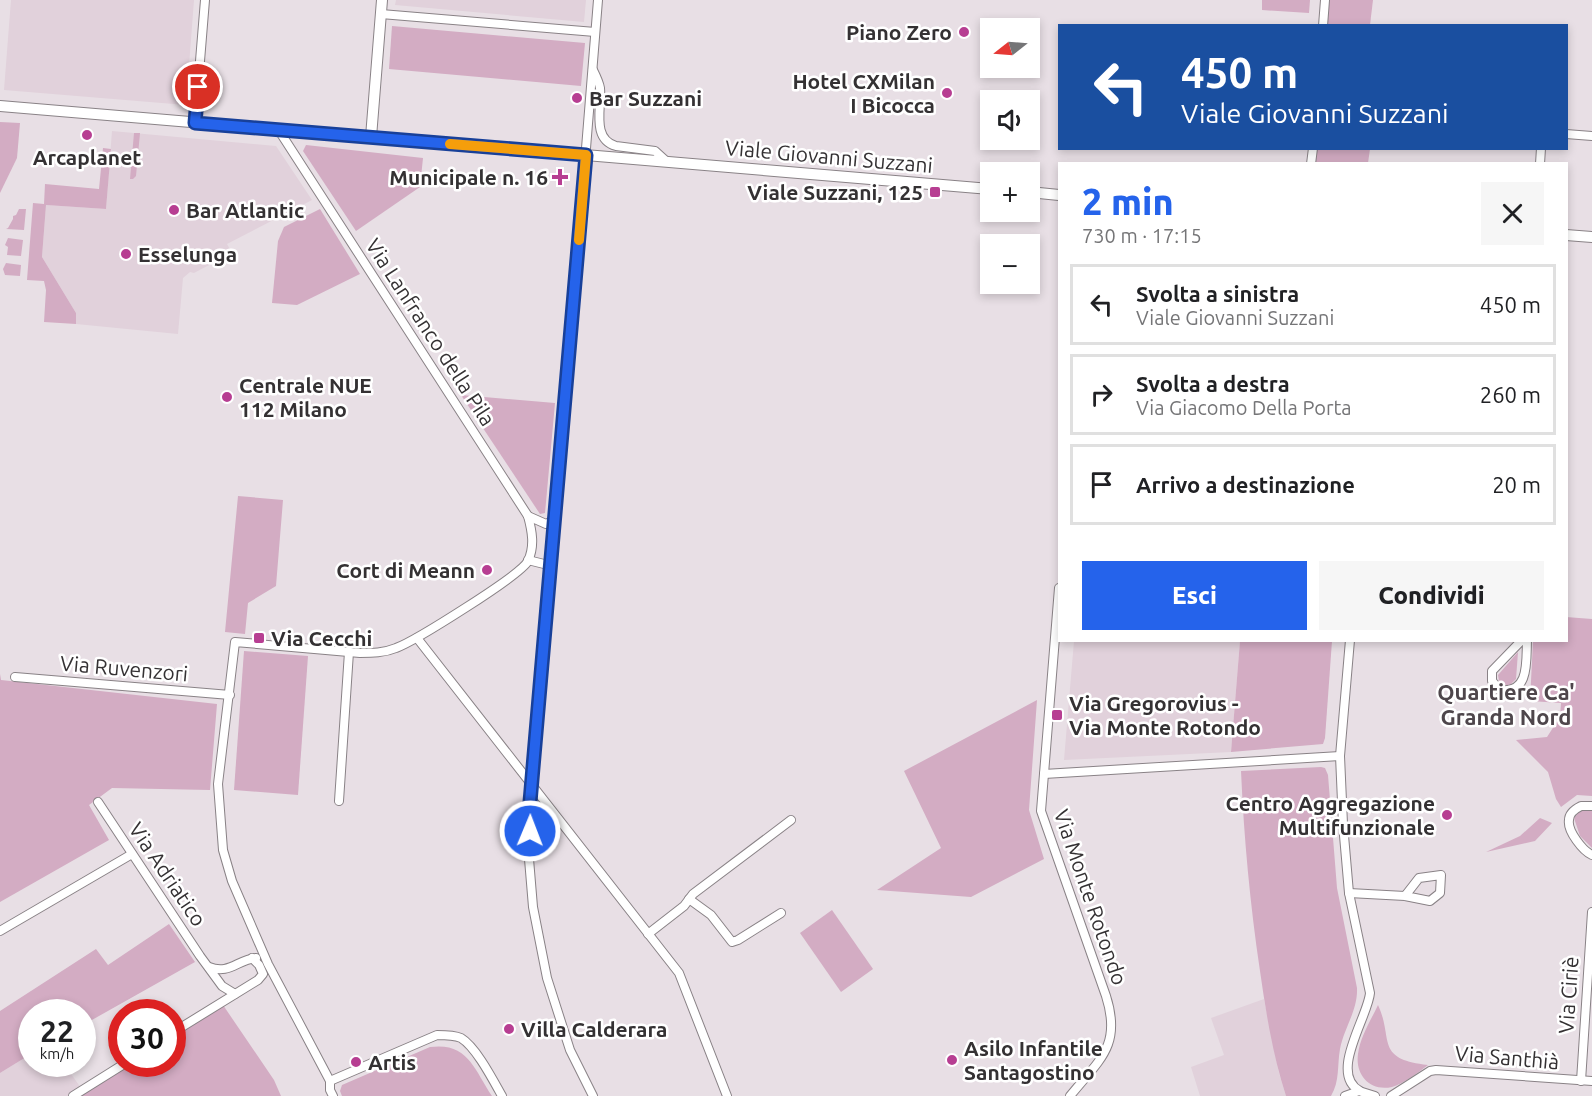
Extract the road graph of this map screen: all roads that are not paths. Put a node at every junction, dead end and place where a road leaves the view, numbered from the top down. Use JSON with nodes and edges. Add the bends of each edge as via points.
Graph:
{"nodes":[{"id":1,"x":205,"y":0,"type":"edge"},
{"id":2,"x":382,"y":0,"type":"edge"},
{"id":3,"x":598,"y":0,"type":"edge"},
{"id":4,"x":1325,"y":0,"type":"edge"},
{"id":5,"x":381,"y":14,"type":"junction"},
{"id":6,"x":1323,"y":24,"type":"edge"},
{"id":7,"x":595,"y":32,"type":"junction"},
{"id":8,"x":592,"y":70,"type":"junction"},
{"id":9,"x":0,"y":106,"type":"edge"},
{"id":10,"x":195,"y":123,"type":"junction"},
{"id":11,"x":278,"y":129,"type":"junction"},
{"id":12,"x":1568,"y":134,"type":"edge"},
{"id":13,"x":1592,"y":136,"type":"edge"},
{"id":14,"x":371,"y":137,"type":"junction"},
{"id":15,"x":586,"y":155,"type":"junction"},
{"id":16,"x":666,"y":162,"type":"junction"},
{"id":17,"x":980,"y":188,"type":"edge"},
{"id":18,"x":1040,"y":193,"type":"edge"},
{"id":19,"x":1058,"y":195,"type":"edge"},
{"id":20,"x":1568,"y":234,"type":"edge"},
{"id":21,"x":1592,"y":237,"type":"edge"},
{"id":22,"x":528,"y":516,"type":"junction"},
{"id":23,"x":556,"y":519,"type":"junction"},
{"id":24,"x":528,"y":560,"type":"junction"},
{"id":25,"x":552,"y":566,"type":"junction"},
{"id":26,"x":1058,"y":600,"type":"edge"},
{"id":27,"x":417,"y":638,"type":"junction"},
{"id":28,"x":1350,"y":642,"type":"edge"},
{"id":29,"x":1520,"y":642,"type":"edge"},
{"id":30,"x":1527,"y":642,"type":"edge"},
{"id":31,"x":349,"y":652,"type":"junction"},
{"id":32,"x":15,"y":677,"type":"dead end"},
{"id":33,"x":230,"y":695,"type":"junction"},
{"id":34,"x":1340,"y":756,"type":"junction"},
{"id":35,"x":1044,"y":774,"type":"junction"},
{"id":36,"x":533,"y":788,"type":"junction"},
{"id":37,"x":339,"y":801,"type":"dead end"},
{"id":38,"x":98,"y":802,"type":"dead end"},
{"id":39,"x":1592,"y":806,"type":"edge"},
{"id":40,"x":791,"y":820,"type":"dead end"},
{"id":41,"x":132,"y":854,"type":"junction"},
{"id":42,"x":1592,"y":855,"type":"edge"},
{"id":43,"x":1349,"y":893,"type":"junction"},
{"id":44,"x":1405,"y":896,"type":"dead end"},
{"id":45,"x":689,"y":899,"type":"junction"},
{"id":46,"x":1592,"y":912,"type":"edge"},
{"id":47,"x":781,"y":913,"type":"dead end"},
{"id":48,"x":0,"y":930,"type":"edge"},
{"id":49,"x":648,"y":934,"type":"junction"},
{"id":50,"x":258,"y":943,"type":"junction"},
{"id":51,"x":252,"y":958,"type":"junction"},
{"id":52,"x":268,"y":964,"type":"junction"},
{"id":53,"x":208,"y":966,"type":"junction"},
{"id":54,"x":224,"y":970,"type":"junction"},
{"id":55,"x":258,"y":980,"type":"junction"},
{"id":56,"x":278,"y":983,"type":"junction"},
{"id":57,"x":222,"y":986,"type":"junction"},
{"id":58,"x":235,"y":994,"type":"junction"},
{"id":59,"x":222,"y":1001,"type":"junction"},
{"id":60,"x":186,"y":1024,"type":"edge"},
{"id":61,"x":108,"y":1074,"type":"edge"},
{"id":62,"x":330,"y":1081,"type":"junction"},
{"id":63,"x":1581,"y":1081,"type":"junction"},
{"id":64,"x":1592,"y":1081,"type":"edge"},
{"id":65,"x":1360,"y":1091,"type":"junction"},
{"id":66,"x":73,"y":1096,"type":"edge"},
{"id":67,"x":333,"y":1096,"type":"edge"},
{"id":68,"x":502,"y":1096,"type":"edge"},
{"id":69,"x":593,"y":1096,"type":"edge"},
{"id":70,"x":727,"y":1096,"type":"edge"},
{"id":71,"x":1070,"y":1096,"type":"edge"},
{"id":72,"x":1345,"y":1096,"type":"edge"},
{"id":73,"x":1375,"y":1096,"type":"edge"},
{"id":74,"x":1391,"y":1096,"type":"edge"}],
"edges":[{"from":1,"to":10,"type":"street"},
{"from":2,"to":5,"type":"street"},
{"from":3,"to":7,"type":"street"},
{"from":4,"to":6,"type":"street"},
{"from":5,"to":7,"type":"street"},
{"from":5,"to":14,"type":"street"},
{"from":7,"to":8,"type":"street"},
{"from":8,"to":15,"type":"street"},
{"from":8,"to":16,"type":"street","name":"Viale Giovanni Suzzani","via":[[600,87],[599,122],[604,138],[616,146],[655,151]]},
{"from":9,"to":10,"type":"street","name":"Viale Giovanni Suzzani"},
{"from":10,"to":11,"type":"street","name":"Viale Giovanni Suzzani"},
{"from":11,"to":14,"type":"street","name":"Viale Giovanni Suzzani"},
{"from":11,"to":22,"type":"street","name":"Via Lanfranco della Pila"},
{"from":12,"to":13,"type":"street"},
{"from":14,"to":15,"type":"street","name":"Viale Giovanni Suzzani"},
{"from":15,"to":16,"type":"street","name":"Viale Giovanni Suzzani"},
{"from":15,"to":23,"type":"street"},
{"from":16,"to":17,"type":"street","name":"Viale Giovanni Suzzani"},
{"from":18,"to":19,"type":"street"},
{"from":20,"to":21,"type":"street"},
{"from":22,"to":23,"type":"street","via":[[546,524]]},
{"from":22,"to":24,"type":"street","name":"Via Lanfranco della Pila","via":[[534,536]]},
{"from":23,"to":25,"type":"street"},
{"from":24,"to":25,"type":"street"},
{"from":24,"to":27,"type":"street","via":[[502,583]]},
{"from":25,"to":36,"type":"street"},
{"from":26,"to":35,"type":"street","name":"Via Monte Rotondo"},
{"from":27,"to":31,"type":"street","via":[[393,650]]},
{"from":27,"to":36,"type":"street"},
{"from":28,"to":34,"type":"street"},
{"from":29,"to":30,"type":"street","via":[[1491,671],[1492,681],[1500,690],[1517,688],[1524,680]]},
{"from":31,"to":33,"type":"street","via":[[235,642]]},
{"from":31,"to":37,"type":"street"},
{"from":32,"to":33,"type":"street","name":"Via Ruvenzori"},
{"from":33,"to":50,"type":"street","via":[[218,784],[223,850]]},
{"from":34,"to":35,"type":"street"},
{"from":34,"to":43,"type":"street"},
{"from":35,"to":71,"type":"street","name":"Via Monte Rotondo","via":[[1042,817],[1112,1021],[1105,1052]]},
{"from":36,"to":49,"type":"street"},
{"from":36,"to":69,"type":"street","via":[[529,859],[540,948],[570,1050]]},
{"from":38,"to":41,"type":"street","name":"Via Adriatico"},
{"from":39,"to":42,"type":"street","via":[[1581,806],[1568,821],[1584,850]]},
{"from":40,"to":45,"type":"street"},
{"from":41,"to":48,"type":"street"},
{"from":41,"to":53,"type":"street","name":"Via Adriatico"},
{"from":43,"to":44,"type":"street"},
{"from":43,"to":65,"type":"street","via":[[1370,993],[1349,1057],[1351,1081]]},
{"from":45,"to":47,"type":"street","via":[[711,915],[732,942]]},
{"from":45,"to":49,"type":"street"},
{"from":46,"to":63,"type":"street","name":"Via Ciriè"},
{"from":49,"to":70,"type":"street","via":[[679,973]]},
{"from":50,"to":51,"type":"street"},
{"from":50,"to":52,"type":"street"},
{"from":51,"to":52,"type":"street"},
{"from":51,"to":54,"type":"street"},
{"from":51,"to":55,"type":"street","via":[[263,974]]},
{"from":52,"to":56,"type":"street"},
{"from":53,"to":54,"type":"street"},
{"from":53,"to":57,"type":"street","name":"Via Adriatico"},
{"from":54,"to":57,"type":"street","via":[[220,974]]},
{"from":55,"to":56,"type":"street"},
{"from":55,"to":58,"type":"street"},
{"from":56,"to":62,"type":"street"},
{"from":57,"to":58,"type":"street","name":"Via Adriatico"},
{"from":57,"to":59,"type":"street"},
{"from":58,"to":59,"type":"street"},
{"from":59,"to":60,"type":"street"},
{"from":61,"to":66,"type":"street"},
{"from":62,"to":67,"type":"street"},
{"from":62,"to":68,"type":"street","via":[[437,1035],[448,1035],[460,1038],[472,1048]]},
{"from":63,"to":64,"type":"street","name":"Via Santhià"},
{"from":63,"to":74,"type":"street","name":"Via Santhià","via":[[1436,1070]]},
{"from":65,"to":72,"type":"street"},
{"from":65,"to":73,"type":"street"}]}
